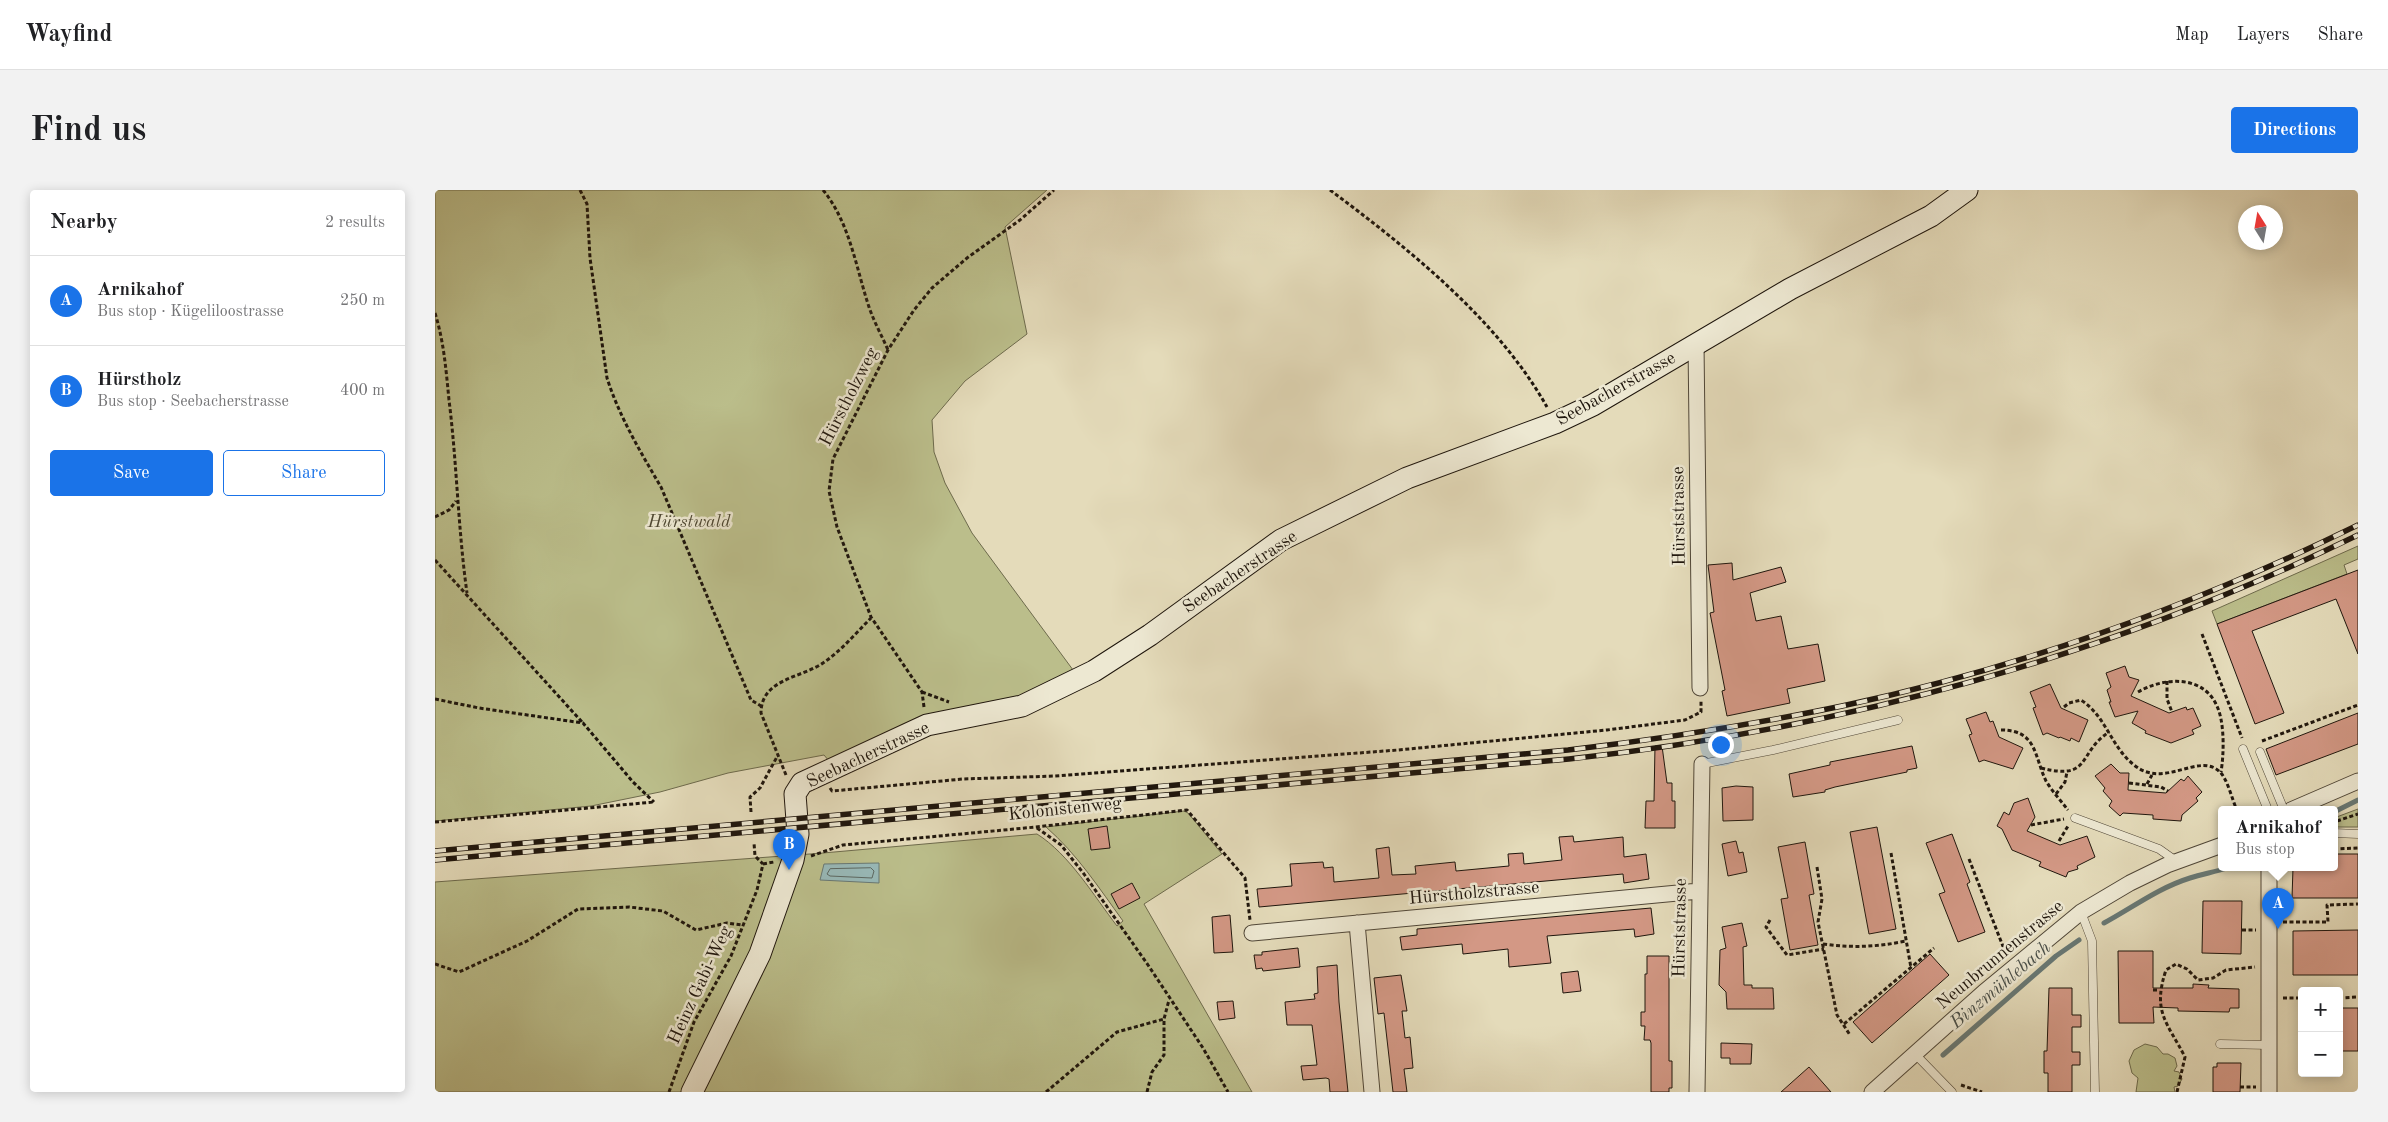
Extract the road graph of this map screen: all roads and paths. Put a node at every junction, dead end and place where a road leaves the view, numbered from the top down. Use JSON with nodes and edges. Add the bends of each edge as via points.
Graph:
{"nodes":[{"id":1,"x":580,"y":190,"type":"edge"},
{"id":2,"x":823,"y":190,"type":"edge"},
{"id":3,"x":1054,"y":190,"type":"edge"},
{"id":4,"x":1330,"y":190,"type":"edge"},
{"id":5,"x":1967,"y":190,"type":"edge"},
{"id":6,"x":435,"y":313,"type":"edge"},
{"id":7,"x":1696,"y":343,"type":"junction"},
{"id":8,"x":888,"y":350,"type":"junction"},
{"id":9,"x":1555,"y":423,"type":"junction"},
{"id":10,"x":457,"y":501,"type":"junction"},
{"id":11,"x":435,"y":517,"type":"edge"},
{"id":12,"x":435,"y":560,"type":"edge"},
{"id":13,"x":467,"y":594,"type":"junction"},
{"id":14,"x":871,"y":618,"type":"junction"},
{"id":15,"x":2202,"y":634,"type":"dead end"},
{"id":16,"x":2167,"y":681,"type":"junction"},
{"id":17,"x":1700,"y":688,"type":"joint"},
{"id":18,"x":2138,"y":692,"type":"dead end"},
{"id":19,"x":435,"y":699,"type":"edge"},
{"id":20,"x":2358,"y":705,"type":"edge"},
{"id":21,"x":761,"y":706,"type":"junction"},
{"id":22,"x":2064,"y":707,"type":"dead end"},
{"id":23,"x":2172,"y":712,"type":"dead end"},
{"id":24,"x":1898,"y":720,"type":"dead end"},
{"id":25,"x":583,"y":723,"type":"junction"},
{"id":26,"x":927,"y":725,"type":"junction"},
{"id":27,"x":2001,"y":730,"type":"dead end"},
{"id":28,"x":2109,"y":732,"type":"junction"},
{"id":29,"x":2244,"y":748,"type":"junction"},
{"id":30,"x":2260,"y":752,"type":"dead end"},
{"id":31,"x":779,"y":755,"type":"junction"},
{"id":32,"x":1702,"y":764,"type":"joint"},
{"id":33,"x":2041,"y":768,"type":"junction"},
{"id":34,"x":822,"y":772,"type":"junction"},
{"id":35,"x":2067,"y":772,"type":"junction"},
{"id":36,"x":2221,"y":772,"type":"junction"},
{"id":37,"x":2152,"y":775,"type":"junction"},
{"id":38,"x":2358,"y":782,"type":"edge"},
{"id":39,"x":2129,"y":783,"type":"dead end"},
{"id":40,"x":2147,"y":784,"type":"junction"},
{"id":41,"x":2168,"y":791,"type":"dead end"},
{"id":42,"x":795,"y":794,"type":"junction"},
{"id":43,"x":2056,"y":794,"type":"junction"},
{"id":44,"x":2235,"y":806,"type":"edge"},
{"id":45,"x":2266,"y":806,"type":"edge"},
{"id":46,"x":2282,"y":806,"type":"edge"},
{"id":47,"x":2304,"y":806,"type":"edge"},
{"id":48,"x":751,"y":812,"type":"dead end"},
{"id":49,"x":2358,"y":814,"type":"edge"},
{"id":50,"x":2075,"y":818,"type":"junction"},
{"id":51,"x":2338,"y":821,"type":"edge"},
{"id":52,"x":435,"y":822,"type":"edge"},
{"id":53,"x":2031,"y":825,"type":"dead end"},
{"id":54,"x":1036,"y":827,"type":"junction"},
{"id":55,"x":2338,"y":833,"type":"edge"},
{"id":56,"x":2358,"y":834,"type":"edge"},
{"id":57,"x":2059,"y":841,"type":"dead end"},
{"id":58,"x":754,"y":843,"type":"dead end"},
{"id":59,"x":2218,"y":847,"type":"edge"},
{"id":60,"x":2358,"y":848,"type":"edge"},
{"id":61,"x":2338,"y":849,"type":"edge"},
{"id":62,"x":1891,"y":853,"type":"dead end"},
{"id":63,"x":1969,"y":859,"type":"dead end"},
{"id":64,"x":805,"y":860,"type":"dead end"},
{"id":65,"x":2177,"y":861,"type":"junction"},
{"id":66,"x":1817,"y":867,"type":"dead end"},
{"id":67,"x":2269,"y":871,"type":"edge"},
{"id":68,"x":1699,"y":891,"type":"junction"},
{"id":69,"x":2358,"y":904,"type":"edge"},
{"id":70,"x":2081,"y":912,"type":"junction"},
{"id":71,"x":1770,"y":920,"type":"dead end"},
{"id":72,"x":2280,"y":922,"type":"dead end"},
{"id":73,"x":1357,"y":923,"type":"junction"},
{"id":74,"x":742,"y":925,"type":"junction"},
{"id":75,"x":2241,"y":930,"type":"dead end"},
{"id":76,"x":2259,"y":930,"type":"dead end"},
{"id":77,"x":1252,"y":933,"type":"joint"},
{"id":78,"x":1906,"y":941,"type":"junction"},
{"id":79,"x":1823,"y":944,"type":"junction"},
{"id":80,"x":1934,"y":948,"type":"dead end"},
{"id":81,"x":1824,"y":949,"type":"junction"},
{"id":82,"x":2004,"y":949,"type":"dead end"},
{"id":83,"x":435,"y":964,"type":"edge"},
{"id":84,"x":2259,"y":967,"type":"dead end"},
{"id":85,"x":1911,"y":968,"type":"junction"},
{"id":86,"x":2199,"y":980,"type":"junction"},
{"id":87,"x":2199,"y":985,"type":"dead end"},
{"id":88,"x":2153,"y":990,"type":"dead end"},
{"id":89,"x":2159,"y":990,"type":"junction"},
{"id":90,"x":2358,"y":997,"type":"edge"},
{"id":91,"x":2279,"y":998,"type":"dead end"},
{"id":92,"x":2298,"y":998,"type":"edge"},
{"id":93,"x":2343,"y":998,"type":"edge"},
{"id":94,"x":1169,"y":999,"type":"junction"},
{"id":95,"x":1164,"y":1019,"type":"junction"},
{"id":96,"x":1844,"y":1024,"type":"junction"},
{"id":97,"x":1850,"y":1035,"type":"dead end"},
{"id":98,"x":2220,"y":1044,"type":"dead end"},
{"id":99,"x":2269,"y":1045,"type":"junction"},
{"id":100,"x":1915,"y":1054,"type":"junction"},
{"id":101,"x":2240,"y":1087,"type":"dead end"},
{"id":102,"x":2264,"y":1089,"type":"edge"},
{"id":103,"x":669,"y":1092,"type":"edge"},
{"id":104,"x":692,"y":1092,"type":"edge"},
{"id":105,"x":1046,"y":1092,"type":"edge"},
{"id":106,"x":1147,"y":1092,"type":"edge"},
{"id":107,"x":1228,"y":1092,"type":"edge"},
{"id":108,"x":1372,"y":1092,"type":"edge"},
{"id":109,"x":1697,"y":1092,"type":"edge"},
{"id":110,"x":1873,"y":1092,"type":"edge"},
{"id":111,"x":1952,"y":1092,"type":"edge"},
{"id":112,"x":2095,"y":1092,"type":"edge"},
{"id":113,"x":2177,"y":1092,"type":"edge"}],
"edges":[{"from":1,"to":21,"type":"path","via":[[587,204],[590,258],[607,378],[612,393],[661,487],[751,700]]},
{"from":2,"to":8,"type":"path","via":[[843,225],[869,308]]},
{"from":3,"to":8,"type":"path","name":"Hürstholzweg","via":[[932,288]]},
{"from":4,"to":9,"type":"path","via":[[1382,229],[1488,328],[1525,372]]},
{"from":5,"to":7,"type":"street","name":"Seebacherstrasse","via":[[1931,216],[1790,289]]},
{"from":6,"to":10,"type":"path","via":[[443,347]]},
{"from":7,"to":9,"type":"street","name":"Seebacherstrasse","via":[[1593,405]]},
{"from":7,"to":17,"type":"street","name":"Hürststrasse"},
{"from":8,"to":14,"type":"path","name":"Hürstholzweg","via":[[833,459],[829,491],[837,527]]},
{"from":9,"to":26,"type":"street","name":"Seebacherstrasse","via":[[1407,478],[1281,540],[1094,671],[1022,706]]},
{"from":10,"to":11,"type":"path","via":[[449,510]]},
{"from":10,"to":13,"type":"path"},
{"from":12,"to":13,"type":"path"},
{"from":13,"to":25,"type":"path"},
{"from":14,"to":21,"type":"path","via":[[823,663],[785,679],[768,692]]},
{"from":14,"to":26,"type":"path","name":"Hürstholzweg","via":[[921,692]]},
{"from":15,"to":29,"type":"path"},
{"from":16,"to":18,"type":"path","via":[[2152,683]]},
{"from":16,"to":23,"type":"path","via":[[2167,699]]},
{"from":16,"to":36,"type":"path","via":[[2187,682],[2199,687],[2216,703],[2224,756]]},
{"from":17,"to":34,"type":"path","via":[[1701,712],[1685,720],[1579,733],[1398,750],[1055,776],[963,779],[832,791]]},
{"from":19,"to":25,"type":"path"},
{"from":20,"to":29,"type":"path"},
{"from":21,"to":31,"type":"path"},
{"from":22,"to":28,"type":"path","via":[[2081,700],[2092,707]]},
{"from":24,"to":32,"type":"lane"},
{"from":25,"to":52,"type":"path","via":[[654,802]]},
{"from":26,"to":34,"type":"street","name":"Seebacherstrasse"},
{"from":27,"to":33,"type":"path","via":[[2013,730],[2027,738],[2034,746]]},
{"from":28,"to":35,"type":"path","via":[[2090,750],[2083,764]]},
{"from":28,"to":37,"type":"path","via":[[2134,765]]},
{"from":29,"to":45,"type":"lane"},
{"from":30,"to":46,"type":"lane"},
{"from":31,"to":42,"type":"path"},
{"from":31,"to":48,"type":"path","via":[[750,797]]},
{"from":32,"to":68,"type":"street","name":"Hürststrasse"},
{"from":33,"to":35,"type":"path"},
{"from":33,"to":43,"type":"path"},
{"from":34,"to":42,"type":"street","name":"Seebacherstrasse","via":[[802,783]]},
{"from":35,"to":43,"type":"path","via":[[2065,782]]},
{"from":36,"to":37,"type":"path","via":[[2201,766]]},
{"from":36,"to":44,"type":"path"},
{"from":37,"to":40,"type":"path"},
{"from":38,"to":47,"type":"street"},
{"from":39,"to":40,"type":"path"},
{"from":40,"to":41,"type":"path"},
{"from":42,"to":104,"type":"street","name":"Seebacherstrasse","via":[[798,834],[793,860],[761,954]]},
{"from":43,"to":50,"type":"path"},
{"from":49,"to":51,"type":"path"},
{"from":50,"to":53,"type":"path"},
{"from":50,"to":57,"type":"path"},
{"from":50,"to":65,"type":"lane","via":[[2159,849]]},
{"from":54,"to":64,"type":"path","name":"Kolonistenweg","via":[[843,845]]},
{"from":54,"to":77,"type":"path","name":"Kolonistenweg","via":[[1187,810],[1245,878]]},
{"from":54,"to":94,"type":"path","via":[[1067,852]]},
{"from":55,"to":56,"type":"lane"},
{"from":58,"to":74,"type":"path","name":"Heinz Gabi-Weg","via":[[755,856],[763,864],[757,890]]},
{"from":59,"to":65,"type":"street","name":"Neunbrunnenstrasse"},
{"from":60,"to":61,"type":"path"},
{"from":62,"to":78,"type":"path"},
{"from":63,"to":82,"type":"path"},
{"from":65,"to":70,"type":"street","name":"Neunbrunnenstrasse","via":[[2130,883]]},
{"from":66,"to":79,"type":"path","via":[[1822,899],[1818,922]]},
{"from":67,"to":99,"type":"street"},
{"from":68,"to":73,"type":"street","name":"Hürstholzstrasse"},
{"from":68,"to":109,"type":"street","name":"Hürststrasse"},
{"from":69,"to":72,"type":"path","via":[[2327,904],[2328,922]]},
{"from":70,"to":100,"type":"street","name":"Neunbrunnenstrasse","via":[[2042,941]]},
{"from":70,"to":112,"type":"lane","via":[[2092,941]]},
{"from":71,"to":81,"type":"path","via":[[1766,926],[1787,955]]},
{"from":73,"to":77,"type":"street","name":"Hürstholzstrasse"},
{"from":73,"to":108,"type":"street"},
{"from":74,"to":83,"type":"path","via":[[727,923],[696,930],[663,911],[578,909],[527,941],[459,972]]},
{"from":74,"to":103,"type":"path","name":"Heinz Gabi-Weg","via":[[731,956],[694,1022]]},
{"from":75,"to":76,"type":"path"},
{"from":78,"to":79,"type":"path","via":[[1859,948]]},
{"from":78,"to":85,"type":"path"},
{"from":79,"to":81,"type":"path"},
{"from":80,"to":85,"type":"path"},
{"from":81,"to":96,"type":"path","via":[[1837,1015]]},
{"from":84,"to":86,"type":"path","via":[[2234,968],[2213,978]]},
{"from":85,"to":96,"type":"path"},
{"from":86,"to":87,"type":"path"},
{"from":86,"to":89,"type":"path","via":[[2176,964],[2166,970]]},
{"from":88,"to":89,"type":"path"},
{"from":89,"to":113,"type":"path","via":[[2161,1014],[2185,1058]]},
{"from":90,"to":93,"type":"path"},
{"from":91,"to":92,"type":"path"},
{"from":94,"to":95,"type":"path"},
{"from":94,"to":107,"type":"path"},
{"from":95,"to":105,"type":"path","via":[[1117,1032]]},
{"from":95,"to":106,"type":"path","via":[[1164,1055],[1152,1072]]},
{"from":96,"to":97,"type":"path"},
{"from":98,"to":99,"type":"lane"},
{"from":99,"to":102,"type":"street"},
{"from":100,"to":110,"type":"street","name":"Neunbrunnenstrasse"},
{"from":100,"to":111,"type":"lane"},
{"from":101,"to":102,"type":"path"}]}
